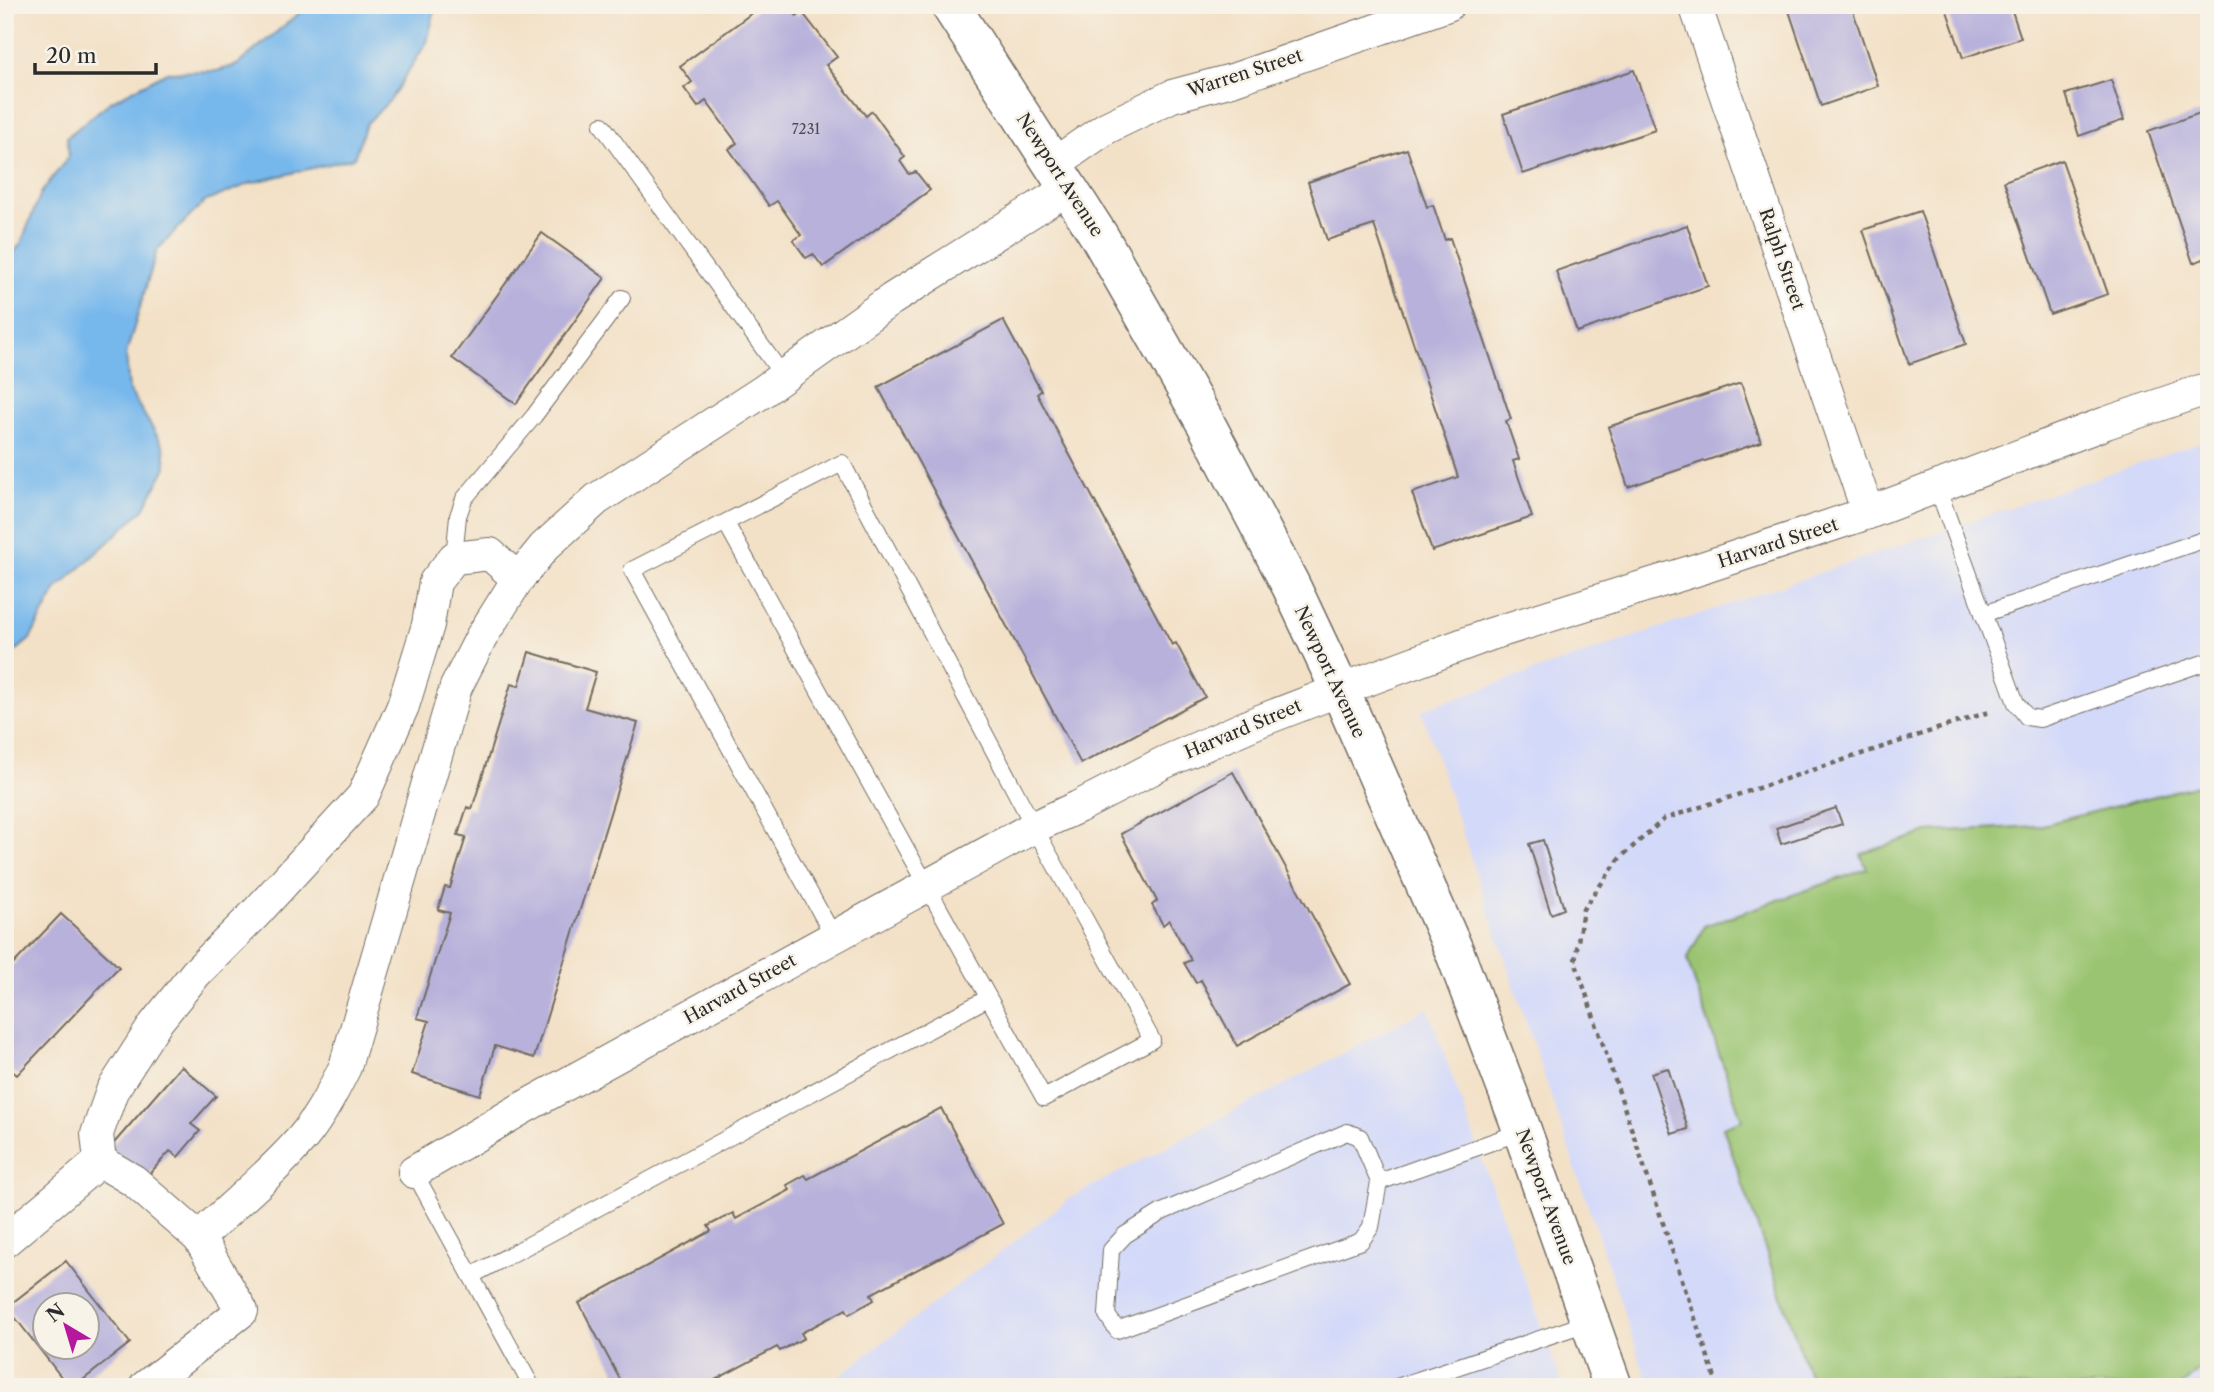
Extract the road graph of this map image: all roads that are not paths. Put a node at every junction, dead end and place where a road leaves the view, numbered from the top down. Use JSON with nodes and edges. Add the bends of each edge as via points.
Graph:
{"nodes":[{"id":1,"x":950,"y":5,"type":"edge"},
{"id":2,"x":1448,"y":5,"type":"edge"},
{"id":3,"x":1695,"y":5,"type":"edge"},
{"id":4,"x":601,"y":125,"type":"dead end"},
{"id":5,"x":1061,"y":176,"type":"junction"},
{"id":6,"x":622,"y":298,"type":"dead end"},
{"id":7,"x":783,"y":377,"type":"junction"},
{"id":8,"x":2209,"y":388,"type":"edge"},
{"id":9,"x":1937,"y":487,"type":"junction"},
{"id":10,"x":1868,"y":513,"type":"junction"},
{"id":11,"x":726,"y":523,"type":"junction"},
{"id":12,"x":2209,"y":538,"type":"edge"},
{"id":13,"x":454,"y":558,"type":"junction"},
{"id":14,"x":518,"y":579,"type":"junction"},
{"id":15,"x":1983,"y":614,"type":"junction"},
{"id":16,"x":2209,"y":661,"type":"edge"},
{"id":17,"x":1340,"y":690,"type":"junction"},
{"id":18,"x":1034,"y":827,"type":"junction"},
{"id":19,"x":927,"y":886,"type":"junction"},
{"id":20,"x":834,"y":937,"type":"junction"},
{"id":21,"x":988,"y":998,"type":"junction"},
{"id":22,"x":1522,"y":1131,"type":"junction"},
{"id":23,"x":100,"y":1160,"type":"junction"},
{"id":24,"x":414,"y":1172,"type":"joint"},
{"id":25,"x":1379,"y":1182,"type":"junction"},
{"id":26,"x":199,"y":1238,"type":"junction"},
{"id":27,"x":5,"y":1241,"type":"edge"},
{"id":28,"x":471,"y":1276,"type":"junction"},
{"id":29,"x":1591,"y":1322,"type":"junction"},
{"id":30,"x":145,"y":1387,"type":"edge"},
{"id":31,"x":532,"y":1387,"type":"edge"},
{"id":32,"x":1397,"y":1387,"type":"edge"},
{"id":33,"x":1613,"y":1387,"type":"edge"}],
"edges":[{"from":1,"to":5,"type":"street","name":"Newport Avenue"},
{"from":2,"to":5,"type":"street","name":"Warren Street","via":[[1232,80],[1172,96],[1106,128]]},
{"from":3,"to":10,"type":"street","name":"Ralph Street"},
{"from":4,"to":7,"type":"lane"},
{"from":5,"to":7,"type":"street","name":"Warren Street"},
{"from":5,"to":17,"type":"street","name":"Newport Avenue","via":[[1205,422]]},
{"from":6,"to":13,"type":"lane","via":[[534,416],[464,499]]},
{"from":7,"to":14,"type":"street","name":"Warren Street","via":[[597,499],[544,547]]},
{"from":8,"to":9,"type":"street","name":"Harvard Street"},
{"from":9,"to":10,"type":"street","name":"Harvard Street"},
{"from":9,"to":15,"type":"lane"},
{"from":10,"to":17,"type":"street","name":"Harvard Street","via":[[1491,634]]},
{"from":11,"to":18,"type":"lane","via":[[842,463]]},
{"from":11,"to":19,"type":"lane"},
{"from":11,"to":20,"type":"lane","via":[[632,570]]},
{"from":12,"to":15,"type":"lane"},
{"from":13,"to":14,"type":"street","via":[[490,554]]},
{"from":13,"to":23,"type":"street","via":[[435,582],[428,625],[403,706],[363,796],[196,973],[155,1024],[112,1091],[97,1134]]},
{"from":14,"to":26,"type":"street","name":"Warren Street","via":[[456,687],[345,1067],[305,1135]]},
{"from":15,"to":16,"type":"lane","via":[[2016,703],[2027,718],[2040,719]]},
{"from":17,"to":18,"type":"street","name":"Harvard Street","via":[[1175,758]]},
{"from":17,"to":22,"type":"street","name":"Newport Avenue","via":[[1455,953]]},
{"from":18,"to":19,"type":"street","name":"Harvard Street"},
{"from":18,"to":21,"type":"lane","via":[[1152,1040],[1044,1098]]},
{"from":19,"to":20,"type":"street","name":"Harvard Street"},
{"from":19,"to":21,"type":"lane"},
{"from":20,"to":24,"type":"street","name":"Harvard Street"},
{"from":21,"to":28,"type":"lane"},
{"from":22,"to":25,"type":"lane"},
{"from":22,"to":29,"type":"street","name":"Newport Avenue"},
{"from":23,"to":26,"type":"street","via":[[134,1181]]},
{"from":23,"to":27,"type":"street"},
{"from":24,"to":28,"type":"lane"},
{"from":25,"to":25,"type":"lane","via":[[1371,1227],[1361,1241],[1117,1330],[1107,1315],[1111,1250],[1125,1234],[1162,1212],[1347,1132],[1360,1138]]},
{"from":26,"to":30,"type":"street","via":[[242,1311]]},
{"from":28,"to":31,"type":"lane"},
{"from":29,"to":32,"type":"lane"},
{"from":29,"to":33,"type":"street","name":"Newport Avenue"}]}
